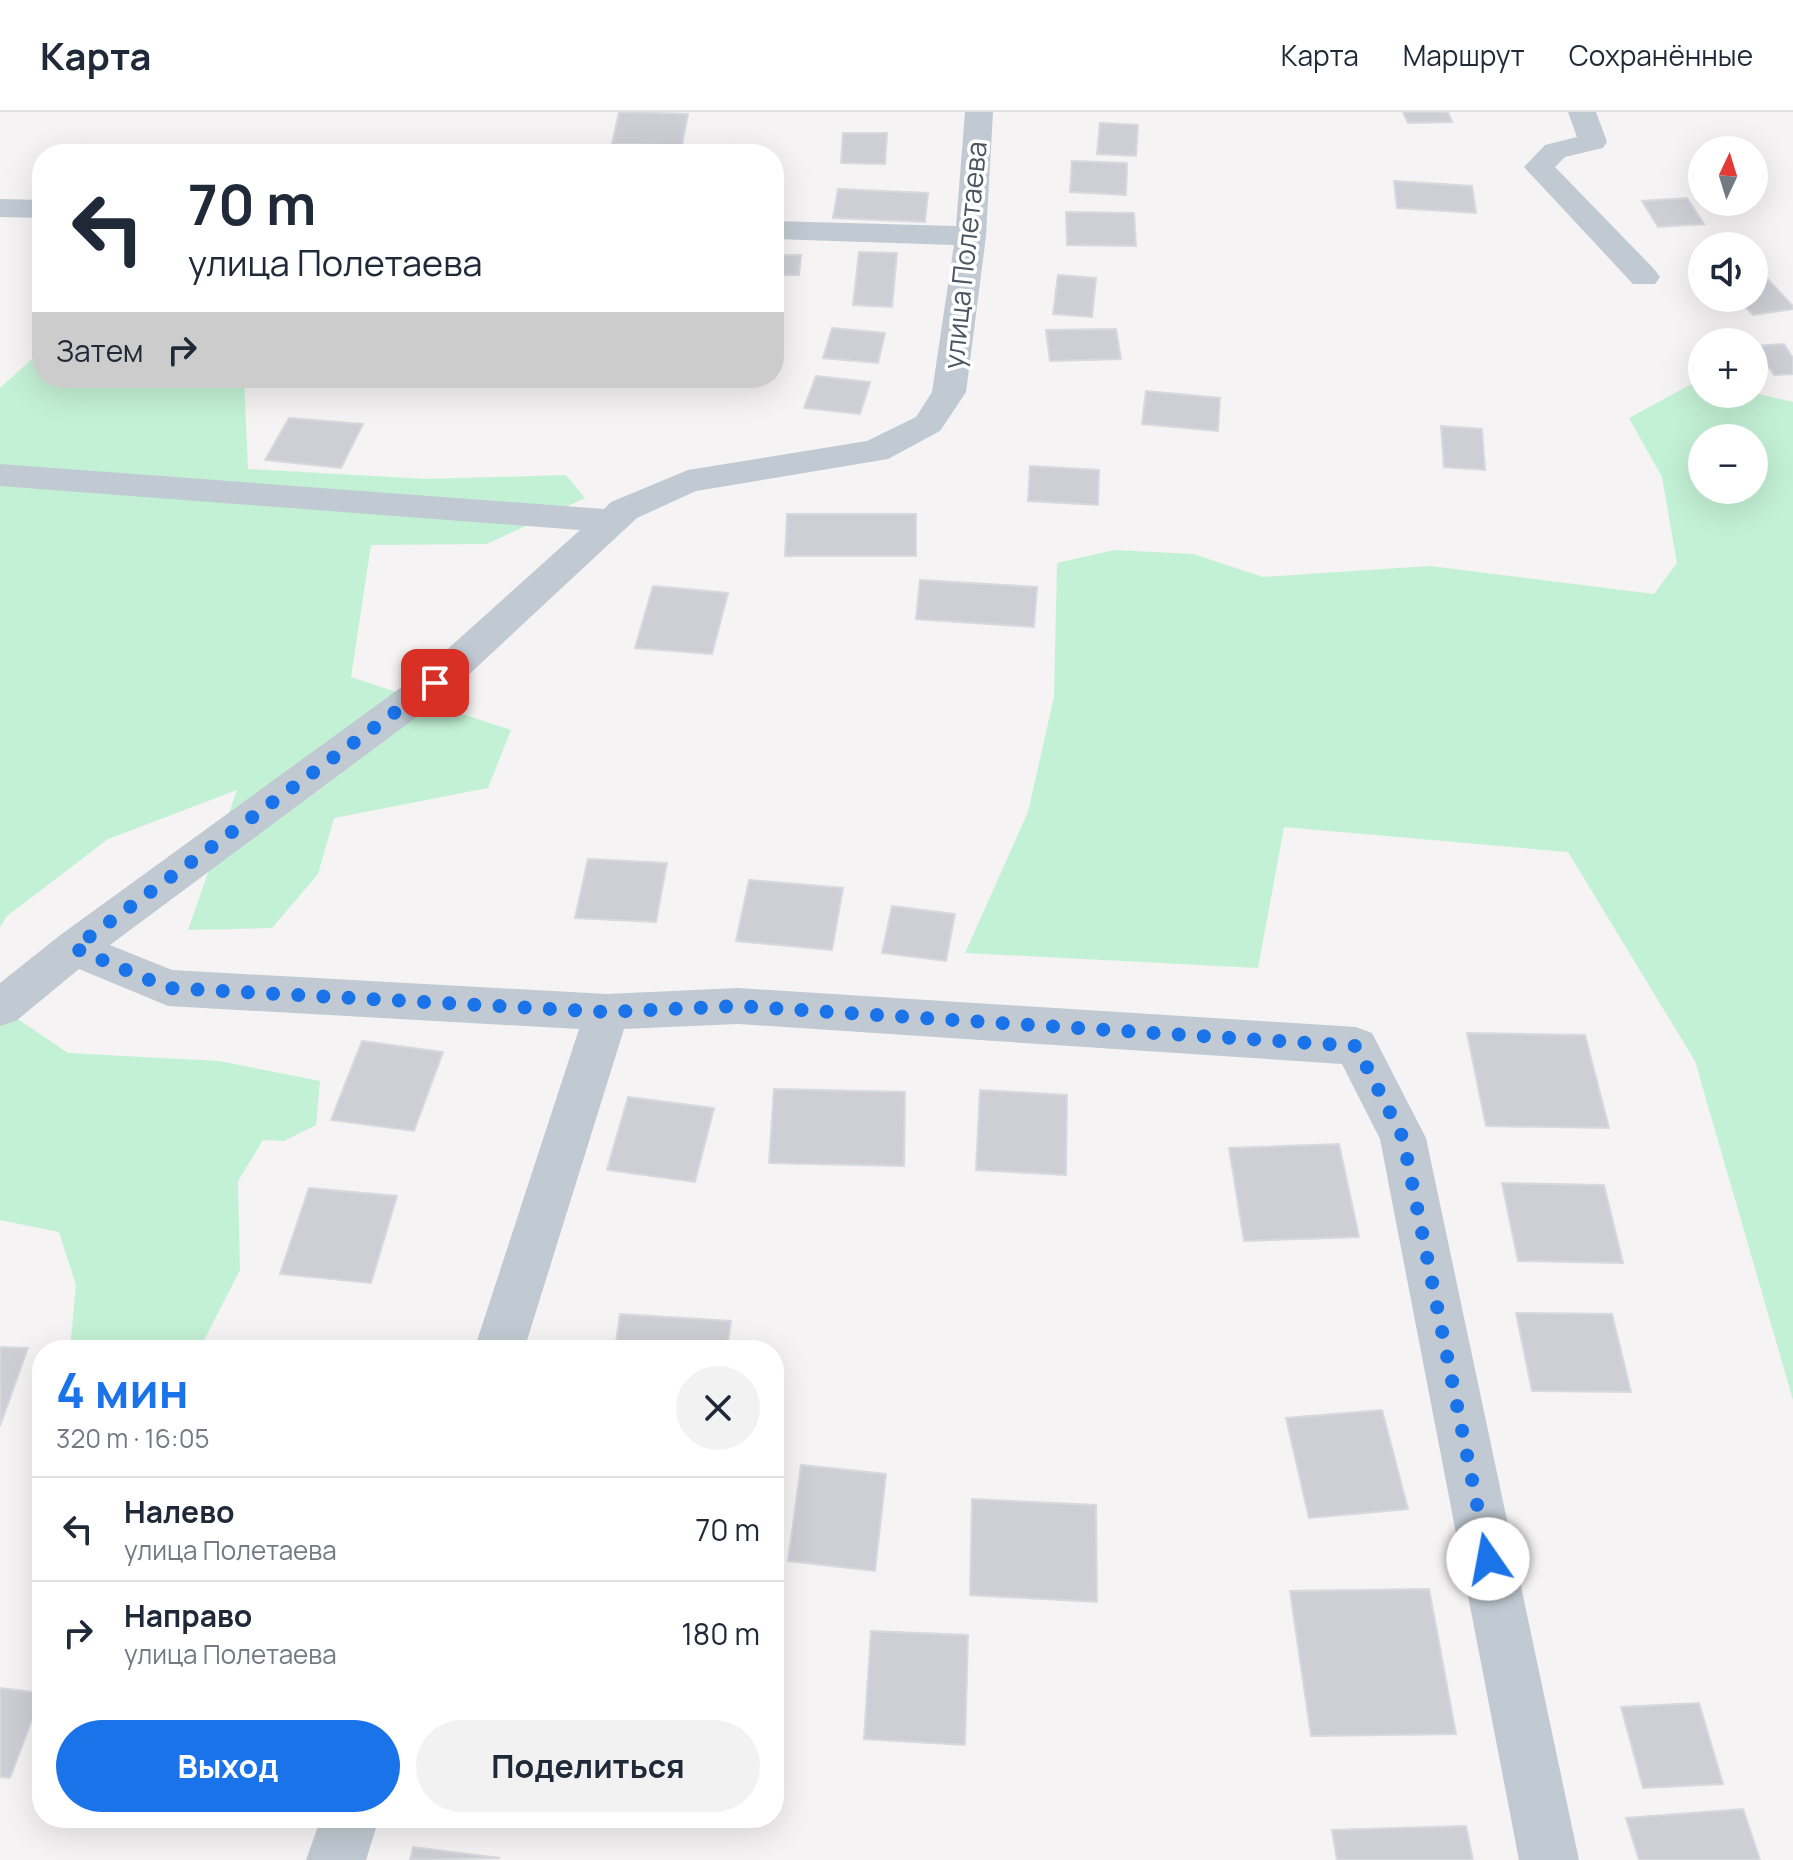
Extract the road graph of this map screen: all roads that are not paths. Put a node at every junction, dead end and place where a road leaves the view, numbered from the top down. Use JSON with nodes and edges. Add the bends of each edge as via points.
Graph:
{"nodes":[{"id":1,"x":979,"y":112,"type":"edge"},
{"id":2,"x":1582,"y":112,"type":"edge"},
{"id":3,"x":0,"y":208,"type":"edge"},
{"id":4,"x":32,"y":209,"type":"edge"},
{"id":5,"x":784,"y":230,"type":"edge"},
{"id":6,"x":971,"y":236,"type":"junction"},
{"id":7,"x":1644,"y":277,"type":"dead end"},
{"id":8,"x":0,"y":475,"type":"edge"},
{"id":9,"x":611,"y":521,"type":"junction"},
{"id":10,"x":74,"y":948,"type":"junction"},
{"id":11,"x":0,"y":1008,"type":"edge"},
{"id":12,"x":607,"y":1012,"type":"junction"},
{"id":13,"x":502,"y":1340,"type":"edge"},
{"id":14,"x":347,"y":1828,"type":"edge"},
{"id":15,"x":336,"y":1860,"type":"edge"},
{"id":16,"x":1549,"y":1860,"type":"edge"}],
"edges":[{"from":1,"to":6,"type":"street","name":"улица Полетаева"},
{"from":2,"to":7,"type":"street","via":[[1593,142],[1555,151],[1539,167]]},
{"from":3,"to":4,"type":"street"},
{"from":5,"to":6,"type":"street"},
{"from":6,"to":9,"type":"street","name":"улица Полетаева","via":[[949,392],[928,424],[876,451],[688,481]]},
{"from":8,"to":9,"type":"street"},
{"from":9,"to":10,"type":"street","name":"улица Полетаева","via":[[435,683]]},
{"from":10,"to":11,"type":"street","name":"улица Полетаева"},
{"from":10,"to":12,"type":"street","via":[[168,988]]},
{"from":12,"to":13,"type":"street"},
{"from":12,"to":16,"type":"street","via":[[738,1006],[1356,1046],[1403,1138]]},
{"from":14,"to":15,"type":"street"}]}
